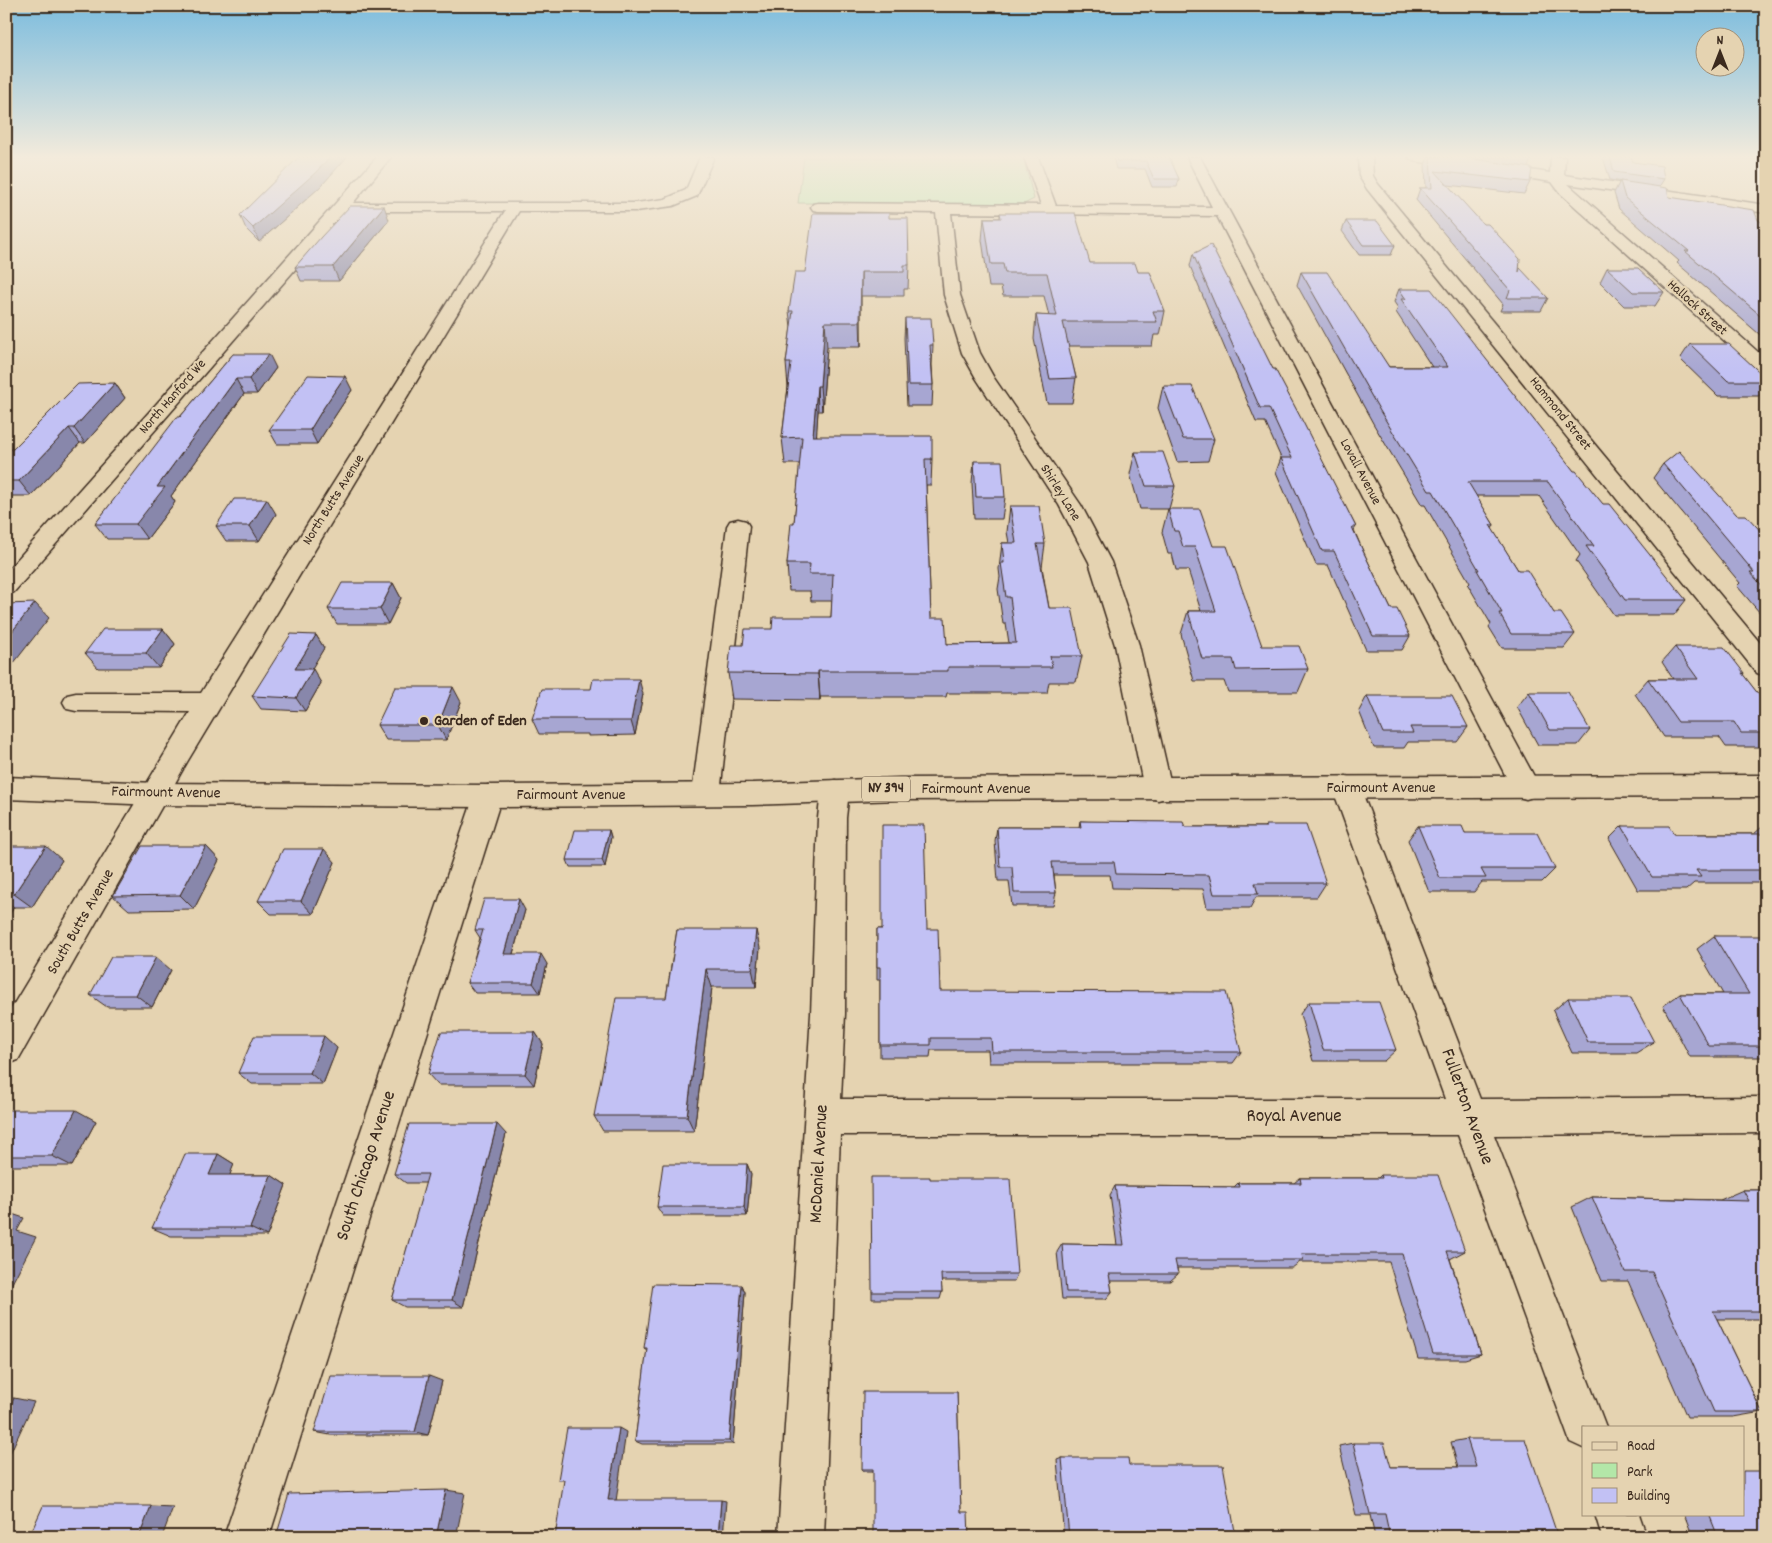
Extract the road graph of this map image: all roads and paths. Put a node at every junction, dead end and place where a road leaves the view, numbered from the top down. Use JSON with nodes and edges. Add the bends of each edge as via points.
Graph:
{"nodes":[{"id":1,"x":321,"y":229,"type":"edge"},
{"id":2,"x":501,"y":229,"type":"edge"},
{"id":3,"x":945,"y":229,"type":"edge"},
{"id":4,"x":1231,"y":229,"type":"edge"},
{"id":5,"x":1407,"y":229,"type":"edge"},
{"id":6,"x":1609,"y":229,"type":"edge"},
{"id":7,"x":1766,"y":369,"type":"edge"},
{"id":8,"x":738,"y":526,"type":"dead end"},
{"id":9,"x":6,"y":587,"type":"edge"},
{"id":10,"x":1766,"y":667,"type":"edge"},
{"id":11,"x":76,"y":702,"type":"dead end"},
{"id":12,"x":209,"y":703,"type":"junction"},
{"id":13,"x":1766,"y":786,"type":"edge"},
{"id":14,"x":1346,"y":787,"type":"junction"},
{"id":15,"x":6,"y":788,"type":"edge"},
{"id":16,"x":1526,"y":788,"type":"junction"},
{"id":17,"x":1158,"y":789,"type":"junction"},
{"id":18,"x":835,"y":791,"type":"junction"},
{"id":19,"x":156,"y":794,"type":"junction"},
{"id":20,"x":706,"y":794,"type":"junction"},
{"id":21,"x":488,"y":796,"type":"junction"},
{"id":22,"x":6,"y":1050,"type":"edge"},
{"id":23,"x":1766,"y":1114,"type":"edge"},
{"id":24,"x":822,"y":1117,"type":"junction"},
{"id":25,"x":1470,"y":1117,"type":"junction"},
{"id":26,"x":1584,"y":1426,"type":"edge"},
{"id":27,"x":1618,"y":1516,"type":"edge"},
{"id":28,"x":246,"y":1537,"type":"edge"},
{"id":29,"x":801,"y":1537,"type":"edge"},
{"id":30,"x":1625,"y":1537,"type":"edge"}],
"edges":[{"from":1,"to":9,"type":"street","name":"North Hanford We"},
{"from":2,"to":12,"type":"street","name":"North Butts Avenue"},
{"from":3,"to":17,"type":"street","name":"Shirley Lane","via":[[952,295],[971,353],[1070,505],[1100,562],[1126,645]]},
{"from":4,"to":16,"type":"street","name":"Lovall Avenue"},
{"from":5,"to":10,"type":"street","name":"Hammond Street"},
{"from":6,"to":7,"type":"street","name":"Hallock Street"},
{"from":8,"to":20,"type":"street"},
{"from":11,"to":12,"type":"street"},
{"from":12,"to":19,"type":"street","name":"North Butts Avenue"},
{"from":13,"to":16,"type":"street","name":"Fairmount Avenue","number":"NY 394"},
{"from":14,"to":16,"type":"street","name":"Fairmount Avenue","number":"NY 394"},
{"from":14,"to":17,"type":"street","name":"Fairmount Avenue","number":"NY 394"},
{"from":14,"to":25,"type":"street","name":"Fullerton Avenue"},
{"from":15,"to":19,"type":"street","name":"Fairmount Avenue","number":"NY 394"},
{"from":17,"to":18,"type":"street","name":"Fairmount Avenue","number":"NY 394"},
{"from":18,"to":20,"type":"street","name":"Fairmount Avenue","number":"NY 394"},
{"from":18,"to":24,"type":"street","name":"McDaniel Avenue"},
{"from":19,"to":21,"type":"street","name":"Fairmount Avenue","number":"NY 394"},
{"from":19,"to":22,"type":"street","name":"South Butts Avenue"},
{"from":20,"to":21,"type":"street","name":"Fairmount Avenue","number":"NY 394"},
{"from":21,"to":28,"type":"street","name":"South Chicago Avenue"},
{"from":23,"to":25,"type":"street","name":"Royal Avenue"},
{"from":24,"to":25,"type":"street","name":"Royal Avenue"},
{"from":24,"to":29,"type":"street","name":"McDaniel Avenue"},
{"from":25,"to":26,"type":"street","name":"Fullerton Avenue"},
{"from":27,"to":30,"type":"street"}]}
